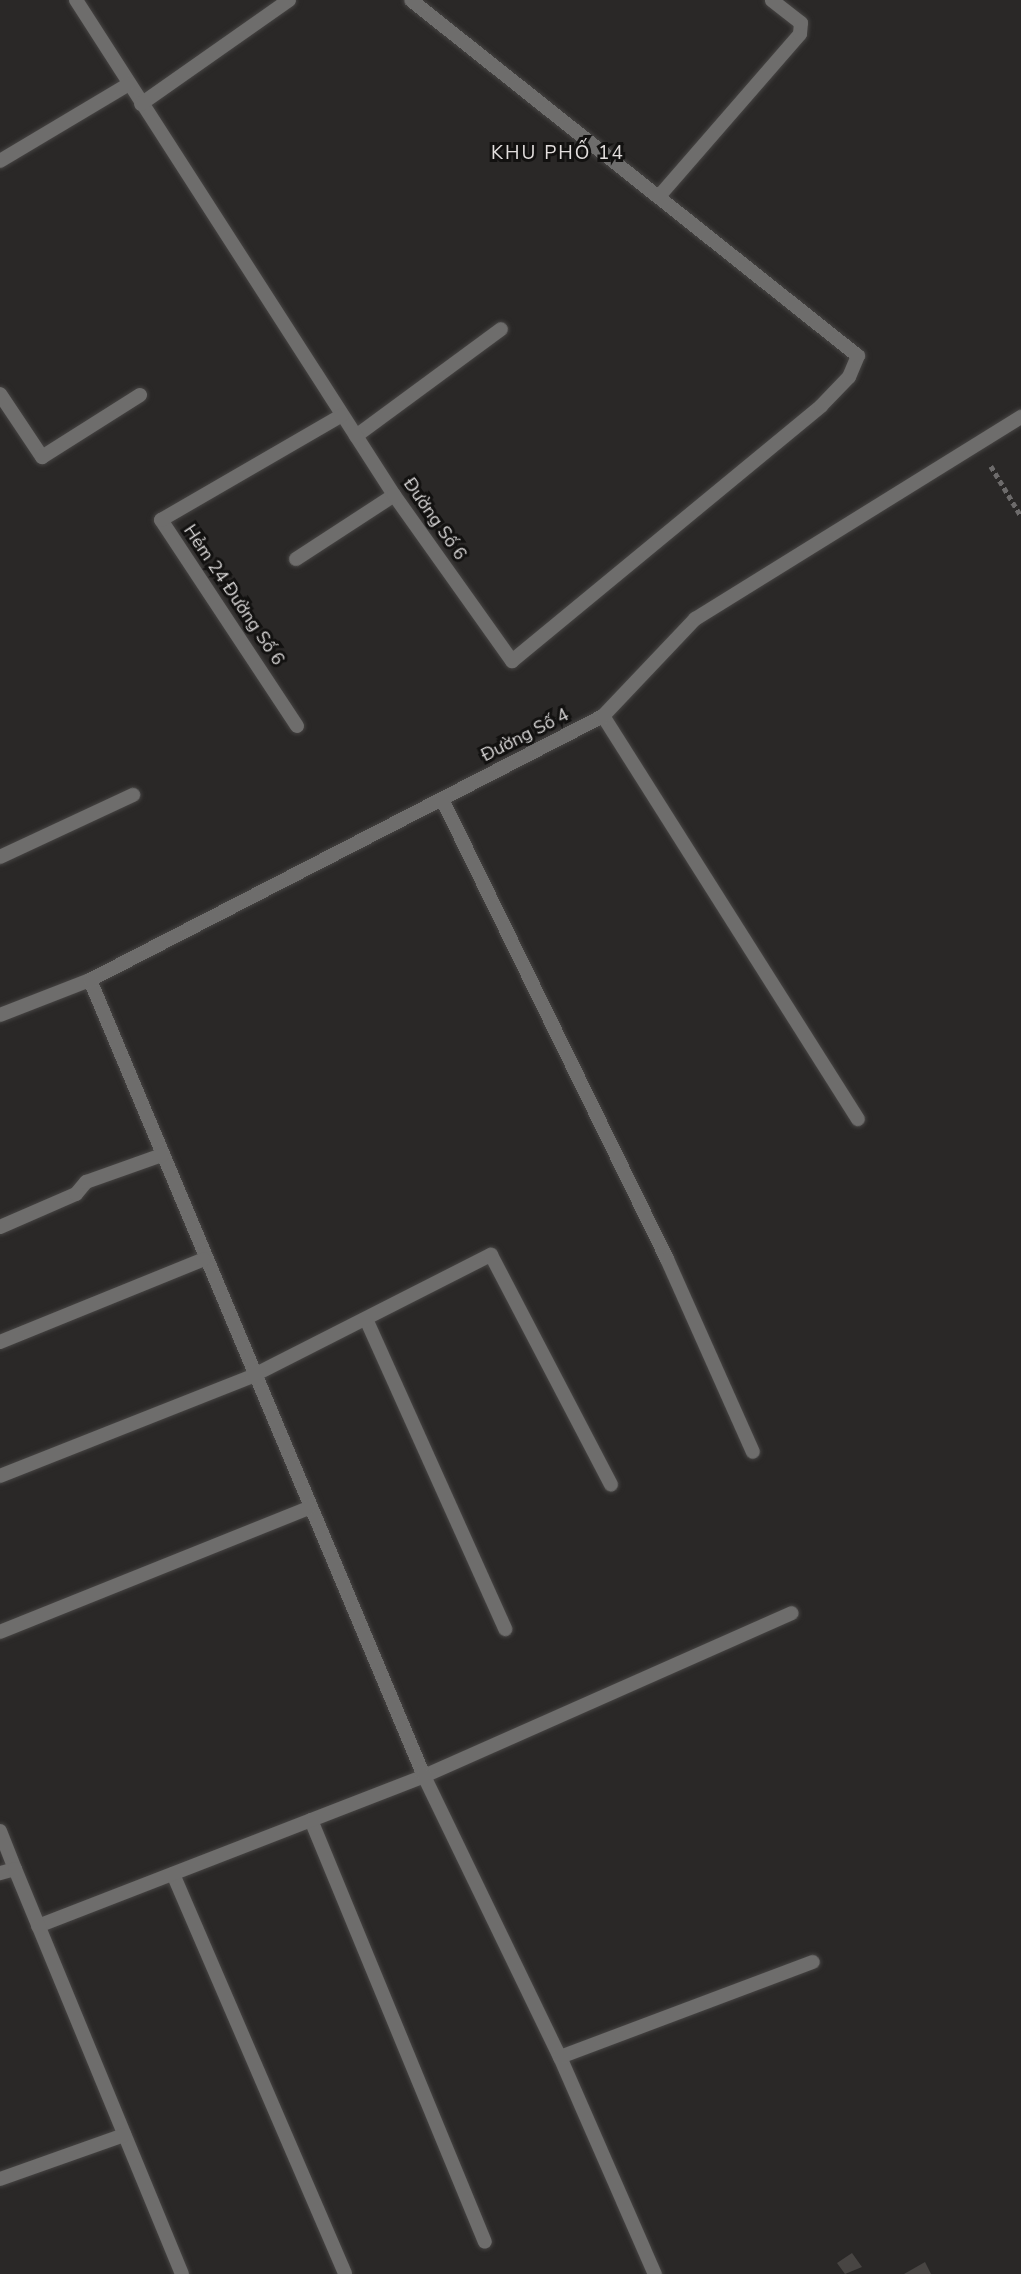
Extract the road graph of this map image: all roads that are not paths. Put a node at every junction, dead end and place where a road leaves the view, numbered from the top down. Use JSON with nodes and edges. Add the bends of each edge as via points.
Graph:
{"nodes":[{"id":1,"x":76,"y":0,"type":"edge"},
{"id":2,"x":289,"y":0,"type":"edge"},
{"id":3,"x":411,"y":0,"type":"edge"},
{"id":4,"x":772,"y":0,"type":"edge"},
{"id":5,"x":129,"y":84,"type":"junction"},
{"id":6,"x":141,"y":104,"type":"junction"},
{"id":7,"x":0,"y":161,"type":"edge"},
{"id":8,"x":661,"y":194,"type":"junction"},
{"id":9,"x":500,"y":330,"type":"dead end"},
{"id":10,"x":0,"y":394,"type":"edge"},
{"id":11,"x":140,"y":395,"type":"dead end"},
{"id":12,"x":342,"y":415,"type":"junction"},
{"id":13,"x":1021,"y":417,"type":"edge"},
{"id":14,"x":356,"y":436,"type":"junction"},
{"id":15,"x":394,"y":495,"type":"junction"},
{"id":16,"x":296,"y":559,"type":"dead end"},
{"id":17,"x":603,"y":716,"type":"junction"},
{"id":18,"x":298,"y":726,"type":"dead end"},
{"id":19,"x":134,"y":795,"type":"dead end"},
{"id":20,"x":443,"y":799,"type":"junction"},
{"id":21,"x":0,"y":857,"type":"edge"},
{"id":22,"x":90,"y":980,"type":"junction"},
{"id":23,"x":0,"y":1015,"type":"edge"},
{"id":24,"x":858,"y":1119,"type":"dead end"},
{"id":25,"x":162,"y":1155,"type":"junction"},
{"id":26,"x":0,"y":1227,"type":"edge"},
{"id":27,"x":204,"y":1259,"type":"junction"},
{"id":28,"x":366,"y":1319,"type":"junction"},
{"id":29,"x":0,"y":1342,"type":"edge"},
{"id":30,"x":253,"y":1377,"type":"junction"},
{"id":31,"x":753,"y":1452,"type":"dead end"},
{"id":32,"x":0,"y":1476,"type":"edge"},
{"id":33,"x":611,"y":1485,"type":"dead end"},
{"id":34,"x":309,"y":1508,"type":"junction"},
{"id":35,"x":791,"y":1613,"type":"dead end"},
{"id":36,"x":505,"y":1629,"type":"dead end"},
{"id":37,"x":0,"y":1632,"type":"edge"},
{"id":38,"x":425,"y":1776,"type":"junction"},
{"id":39,"x":311,"y":1820,"type":"junction"},
{"id":40,"x":0,"y":1831,"type":"edge"},
{"id":41,"x":15,"y":1869,"type":"junction"},
{"id":42,"x":0,"y":1873,"type":"edge"},
{"id":43,"x":173,"y":1874,"type":"junction"},
{"id":44,"x":38,"y":1926,"type":"junction"},
{"id":45,"x":813,"y":1962,"type":"dead end"},
{"id":46,"x":560,"y":2057,"type":"junction"},
{"id":47,"x":124,"y":2135,"type":"junction"},
{"id":48,"x":0,"y":2179,"type":"edge"},
{"id":49,"x":485,"y":2242,"type":"dead end"},
{"id":50,"x":182,"y":2274,"type":"edge"},
{"id":51,"x":345,"y":2274,"type":"edge"},
{"id":52,"x":655,"y":2274,"type":"edge"}],
"edges":[{"from":1,"to":5,"type":"street","name":"Đường Số 6"},
{"from":2,"to":6,"type":"street"},
{"from":3,"to":8,"type":"street"},
{"from":4,"to":8,"type":"street","via":[[801,23],[800,34]]},
{"from":5,"to":6,"type":"street","name":"Đường Số 6"},
{"from":5,"to":7,"type":"street"},
{"from":6,"to":12,"type":"street","name":"Đường Số 6"},
{"from":8,"to":15,"type":"street","name":"Đường Số 6","via":[[856,349],[855,368],[821,406],[512,661]]},
{"from":9,"to":14,"type":"street"},
{"from":10,"to":11,"type":"street","via":[[41,457]]},
{"from":12,"to":14,"type":"street","name":"Đường Số 6"},
{"from":12,"to":18,"type":"street","name":"Hẻm 24 Đường Số 6","via":[[160,520]]},
{"from":13,"to":17,"type":"street","name":"Đường Số 4","via":[[695,619]]},
{"from":14,"to":15,"type":"street","name":"Đường Số 6"},
{"from":15,"to":16,"type":"street"},
{"from":17,"to":20,"type":"street","name":"Đường Số 4"},
{"from":17,"to":24,"type":"street"},
{"from":19,"to":21,"type":"street"},
{"from":20,"to":22,"type":"street","name":"Đường Số 4"},
{"from":20,"to":31,"type":"street","via":[[667,1259]]},
{"from":22,"to":23,"type":"street","name":"Đường Số 4"},
{"from":22,"to":25,"type":"street"},
{"from":25,"to":26,"type":"street","via":[[86,1182],[76,1194]]},
{"from":25,"to":27,"type":"street"},
{"from":27,"to":29,"type":"street"},
{"from":27,"to":30,"type":"street"},
{"from":28,"to":30,"type":"street"},
{"from":28,"to":33,"type":"street","via":[[491,1255]]},
{"from":28,"to":36,"type":"street"},
{"from":30,"to":32,"type":"street"},
{"from":30,"to":34,"type":"street"},
{"from":34,"to":37,"type":"street"},
{"from":34,"to":38,"type":"street"},
{"from":35,"to":38,"type":"street"},
{"from":38,"to":39,"type":"street"},
{"from":38,"to":46,"type":"street"},
{"from":39,"to":43,"type":"street"},
{"from":39,"to":49,"type":"street"},
{"from":40,"to":41,"type":"street"},
{"from":41,"to":42,"type":"street"},
{"from":41,"to":44,"type":"street"},
{"from":43,"to":44,"type":"street"},
{"from":43,"to":51,"type":"street"},
{"from":44,"to":47,"type":"street"},
{"from":45,"to":46,"type":"street"},
{"from":46,"to":52,"type":"street"},
{"from":47,"to":48,"type":"street"},
{"from":47,"to":50,"type":"street"}]}
